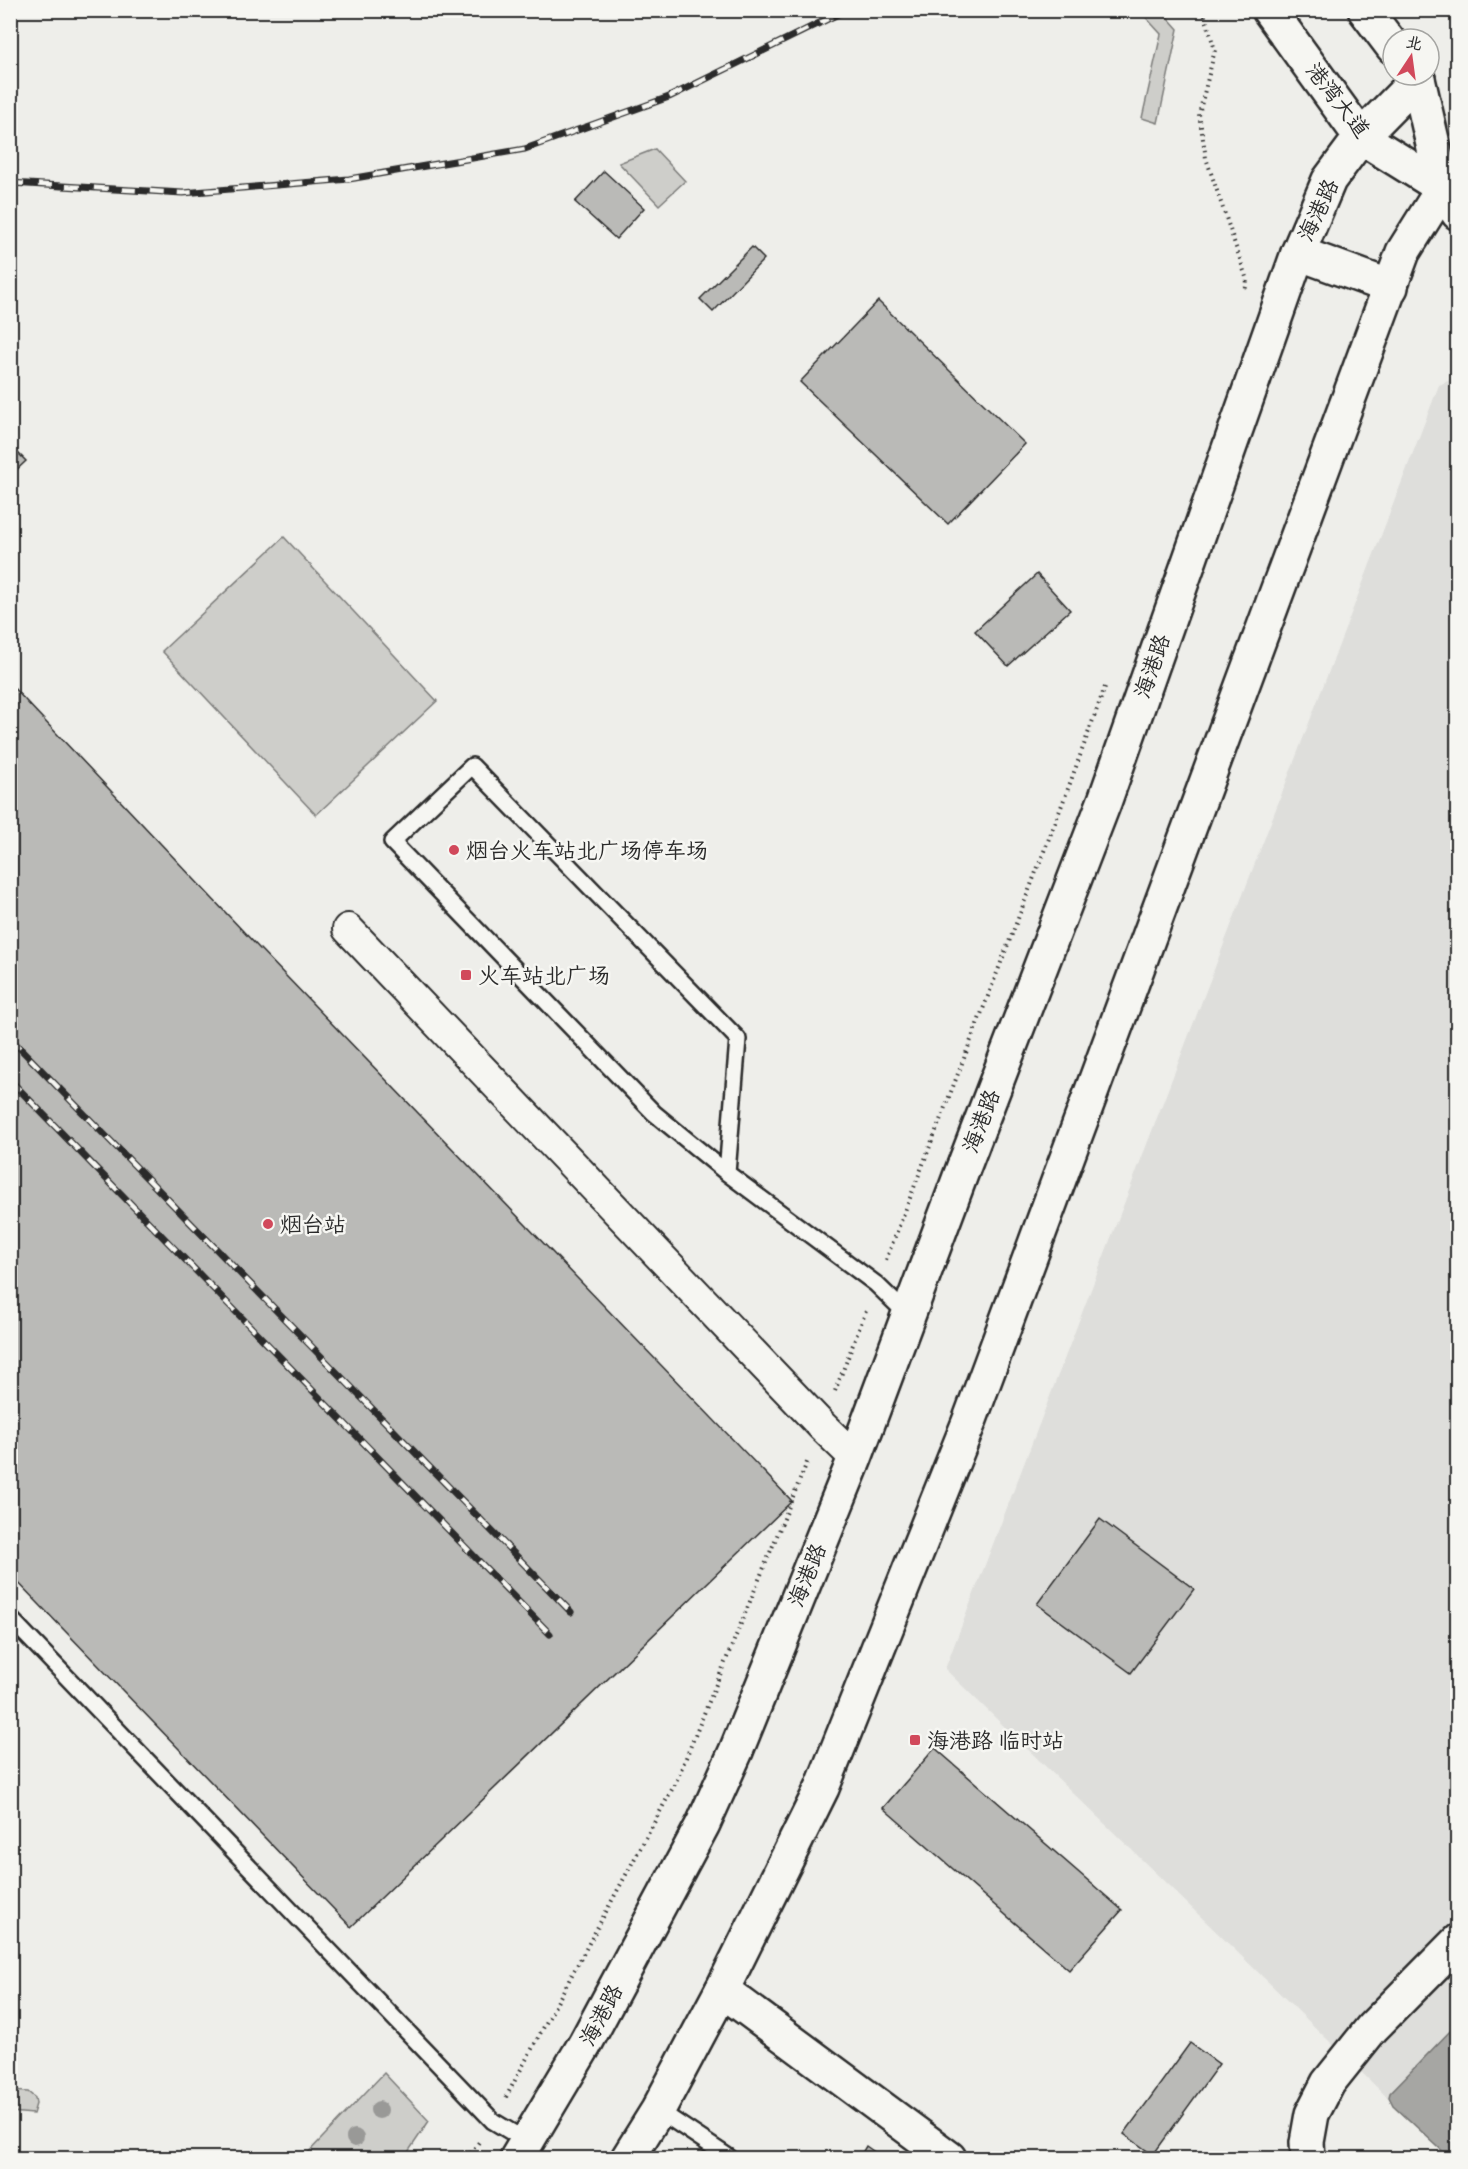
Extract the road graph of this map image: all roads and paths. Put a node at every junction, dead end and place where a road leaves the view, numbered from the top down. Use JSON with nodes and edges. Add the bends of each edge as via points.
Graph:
{"nodes":[{"id":1,"x":1203,"y":10,"type":"edge"},
{"id":2,"x":1269,"y":10,"type":"edge"},
{"id":3,"x":1365,"y":10,"type":"edge"},
{"id":4,"x":1381,"y":31,"type":"edge"},
{"id":5,"x":1407,"y":87,"type":"edge"},
{"id":6,"x":1419,"y":87,"type":"edge"},
{"id":7,"x":1361,"y":136,"type":"junction"},
{"id":8,"x":1453,"y":196,"type":"edge"},
{"id":9,"x":1298,"y":253,"type":"junction"},
{"id":10,"x":1391,"y":287,"type":"junction"},
{"id":11,"x":1243,"y":299,"type":"dead end"},
{"id":12,"x":1107,"y":680,"type":"dead end"},
{"id":13,"x":348,"y":929,"type":"dead end"},
{"id":14,"x":727,"y":1173,"type":"junction"},
{"id":15,"x":876,"y":1284,"type":"junction"},
{"id":16,"x":908,"y":1315,"type":"junction"},
{"id":17,"x":822,"y":1426,"type":"junction"},
{"id":18,"x":855,"y":1458,"type":"junction"},
{"id":19,"x":10,"y":1618,"type":"edge"},
{"id":20,"x":1458,"y":1941,"type":"edge"},
{"id":21,"x":722,"y":1990,"type":"junction"},
{"id":22,"x":658,"y":2110,"type":"junction"},
{"id":23,"x":493,"y":2121,"type":"junction"},
{"id":24,"x":523,"y":2150,"type":"edge"},
{"id":25,"x":467,"y":2158,"type":"edge"},
{"id":26,"x":628,"y":2158,"type":"edge"},
{"id":27,"x":730,"y":2158,"type":"edge"},
{"id":28,"x":949,"y":2158,"type":"edge"},
{"id":29,"x":1308,"y":2158,"type":"edge"}],
"edges":[{"from":1,"to":11,"type":"path","via":[[1215,51],[1199,114],[1206,158],[1247,280]]},
{"from":2,"to":7,"type":"main road","name":"港湾大道"},
{"from":3,"to":4,"type":"main road"},
{"from":5,"to":7,"type":"main road","name":"海港路"},
{"from":6,"to":8,"type":"main road"},
{"from":7,"to":8,"type":"main road","name":"港湾大道"},
{"from":7,"to":9,"type":"main road","name":"海港路","via":[[1329,180]]},
{"from":8,"to":10,"type":"main road","via":[[1403,252]]},
{"from":9,"to":10,"type":"main road"},
{"from":9,"to":16,"type":"main road","name":"海港路","via":[[1105,800]]},
{"from":10,"to":21,"type":"main road","via":[[969,1422],[822,1788]]},
{"from":12,"to":15,"type":"path"},
{"from":13,"to":17,"type":"street"},
{"from":14,"to":14,"type":"lane","via":[[738,1039],[472,766],[392,842],[654,1113]]},
{"from":14,"to":15,"type":"lane"},
{"from":15,"to":16,"type":"lane"},
{"from":15,"to":17,"type":"path"},
{"from":16,"to":18,"type":"main road","name":"海港路"},
{"from":17,"to":18,"type":"street"},
{"from":17,"to":23,"type":"path","via":[[676,1782]]},
{"from":18,"to":24,"type":"main road","name":"海港路","via":[[736,1751],[702,1824],[585,2044]]},
{"from":19,"to":23,"type":"lane"},
{"from":20,"to":29,"type":"main road","via":[[1372,2028],[1328,2083],[1312,2114],[1306,2142]]},
{"from":21,"to":22,"type":"main road"},
{"from":21,"to":28,"type":"main road"},
{"from":22,"to":26,"type":"main road"},
{"from":22,"to":27,"type":"lane"},
{"from":23,"to":24,"type":"lane"},
{"from":23,"to":25,"type":"path"}]}
